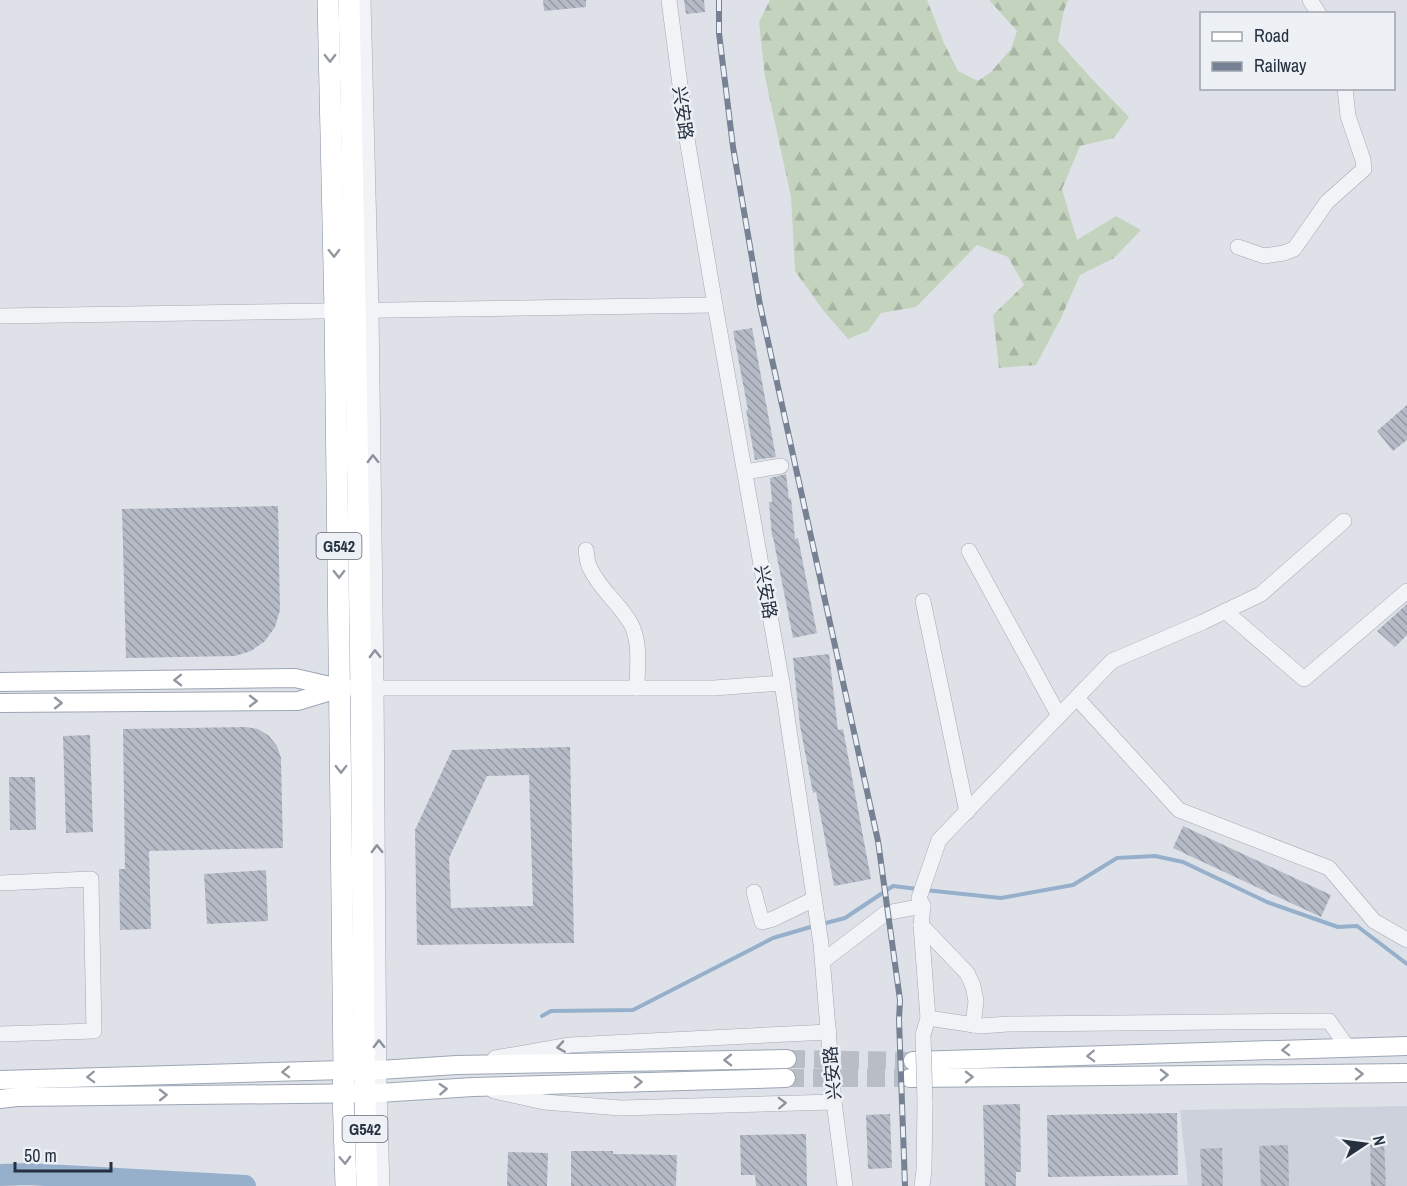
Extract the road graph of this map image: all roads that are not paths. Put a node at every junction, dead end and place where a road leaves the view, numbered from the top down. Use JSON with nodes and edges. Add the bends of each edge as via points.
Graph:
{"nodes":[{"id":1,"x":328,"y":0,"type":"edge"},
{"id":2,"x":349,"y":0,"type":"edge"},
{"id":3,"x":363,"y":0,"type":"edge"},
{"id":4,"x":669,"y":0,"type":"edge"},
{"id":5,"x":1346,"y":90,"type":"edge"},
{"id":6,"x":1238,"y":247,"type":"dead end"},
{"id":7,"x":715,"y":305,"type":"junction"},
{"id":8,"x":354,"y":310,"type":"junction"},
{"id":9,"x":0,"y":316,"type":"edge"},
{"id":10,"x":781,"y":466,"type":"dead end"},
{"id":11,"x":745,"y":472,"type":"junction"},
{"id":12,"x":1344,"y":521,"type":"dead end"},
{"id":13,"x":586,"y":550,"type":"dead end"},
{"id":14,"x":969,"y":551,"type":"dead end"},
{"id":15,"x":1407,"y":591,"type":"edge"},
{"id":16,"x":923,"y":601,"type":"dead end"},
{"id":17,"x":1225,"y":611,"type":"junction"},
{"id":18,"x":0,"y":682,"type":"edge"},
{"id":19,"x":782,"y":683,"type":"junction"},
{"id":20,"x":359,"y":688,"type":"junction"},
{"id":21,"x":637,"y":688,"type":"junction"},
{"id":22,"x":1077,"y":698,"type":"junction"},
{"id":23,"x":0,"y":703,"type":"edge"},
{"id":24,"x":1059,"y":716,"type":"junction"},
{"id":25,"x":967,"y":812,"type":"junction"},
{"id":26,"x":0,"y":883,"type":"edge"},
{"id":27,"x":754,"y":892,"type":"dead end"},
{"id":28,"x":923,"y":896,"type":"junction"},
{"id":29,"x":814,"y":902,"type":"junction"},
{"id":30,"x":921,"y":925,"type":"junction"},
{"id":31,"x":1407,"y":940,"type":"edge"},
{"id":32,"x":823,"y":961,"type":"junction"},
{"id":33,"x":928,"y":1018,"type":"junction"},
{"id":34,"x":973,"y":1025,"type":"junction"},
{"id":35,"x":829,"y":1032,"type":"junction"},
{"id":36,"x":0,"y":1034,"type":"edge"},
{"id":37,"x":1407,"y":1046,"type":"edge"},
{"id":38,"x":1348,"y":1048,"type":"junction"},
{"id":39,"x":787,"y":1059,"type":"tunnel mouth"},
{"id":40,"x":458,"y":1065,"type":"junction"},
{"id":41,"x":363,"y":1071,"type":"junction"},
{"id":42,"x":1407,"y":1073,"type":"edge"},
{"id":43,"x":786,"y":1078,"type":"tunnel mouth"},
{"id":44,"x":0,"y":1080,"type":"edge"},
{"id":45,"x":473,"y":1087,"type":"junction"},
{"id":46,"x":343,"y":1093,"type":"junction"},
{"id":47,"x":372,"y":1093,"type":"junction"},
{"id":48,"x":0,"y":1099,"type":"edge"},
{"id":49,"x":834,"y":1102,"type":"junction"},
{"id":50,"x":346,"y":1186,"type":"edge"},
{"id":51,"x":367,"y":1186,"type":"edge"},
{"id":52,"x":382,"y":1186,"type":"edge"},
{"id":53,"x":845,"y":1186,"type":"edge"},
{"id":54,"x":922,"y":1186,"type":"edge"}],
"edges":[{"from":1,"to":8,"type":"highway","number":"G542","one_way":true},
{"from":2,"to":8,"type":"highway","number":"G542"},
{"from":3,"to":8,"type":"street"},
{"from":4,"to":7,"type":"street","name":"兴安路"},
{"from":5,"to":6,"type":"street","via":[[1348,116],[1364,169],[1327,202],[1294,249],[1264,256]]},
{"from":7,"to":8,"type":"street"},
{"from":7,"to":11,"type":"street","name":"兴安路"},
{"from":8,"to":9,"type":"street"},
{"from":8,"to":20,"type":"highway","number":"G542"},
{"from":10,"to":11,"type":"street"},
{"from":11,"to":19,"type":"street","name":"兴安路"},
{"from":12,"to":17,"type":"street","via":[[1261,594]]},
{"from":13,"to":21,"type":"street","via":[[589,567],[632,626],[637,643]]},
{"from":14,"to":24,"type":"street"},
{"from":15,"to":17,"type":"street","via":[[1304,679]]},
{"from":16,"to":25,"type":"street"},
{"from":17,"to":22,"type":"street","via":[[1112,661]]},
{"from":20,"to":18,"type":"main road","one_way":true,"via":[[295,678]]},
{"from":19,"to":21,"type":"street"},
{"from":19,"to":29,"type":"street","name":"兴安路"},
{"from":20,"to":21,"type":"street"},
{"from":23,"to":20,"type":"main road","one_way":true,"via":[[298,701]]},
{"from":20,"to":41,"type":"highway","number":"G542"},
{"from":22,"to":24,"type":"street"},
{"from":22,"to":31,"type":"street","via":[[1179,810],[1329,868],[1374,921]]},
{"from":24,"to":25,"type":"street"},
{"from":25,"to":28,"type":"street","via":[[939,840]]},
{"from":26,"to":36,"type":"street","via":[[91,879],[94,1031]]},
{"from":27,"to":29,"type":"street","via":[[762,922]]},
{"from":28,"to":30,"type":"street"},
{"from":28,"to":32,"type":"street","via":[[886,913]]},
{"from":29,"to":32,"type":"street","name":"兴安路"},
{"from":30,"to":33,"type":"street"},
{"from":30,"to":34,"type":"street","via":[[967,973],[976,1001]]},
{"from":32,"to":35,"type":"street","name":"兴安路"},
{"from":33,"to":34,"type":"street"},
{"from":33,"to":54,"type":"street","bridge":true,"via":[[923,1035]]},
{"from":34,"to":38,"type":"street","via":[[1329,1021]]},
{"from":35,"to":40,"type":"street","one_way":true,"via":[[570,1045]]},
{"from":35,"to":49,"type":"street","name":"兴安路"},
{"from":37,"to":38,"type":"main road"},
{"from":38,"to":42,"type":"main road","one_way":true,"via":[[911,1070]]},
{"from":39,"to":40,"type":"main road","one_way":true},
{"from":40,"to":41,"type":"main road"},
{"from":41,"to":44,"type":"main road","one_way":true},
{"from":41,"to":46,"type":"highway","number":"G542"},
{"from":41,"to":47,"type":"highway","number":"G542"},
{"from":45,"to":43,"type":"main road","one_way":true},
{"from":47,"to":45,"type":"main road","one_way":true},
{"from":45,"to":49,"type":"street","one_way":true,"via":[[544,1102],[621,1108]]},
{"from":46,"to":47,"type":"main road"},
{"from":48,"to":46,"type":"main road","one_way":true},
{"from":46,"to":50,"type":"highway","number":"G542","one_way":true},
{"from":47,"to":51,"type":"highway","number":"G542"},
{"from":47,"to":52,"type":"street"},
{"from":49,"to":53,"type":"street","name":"兴安路"}]}
